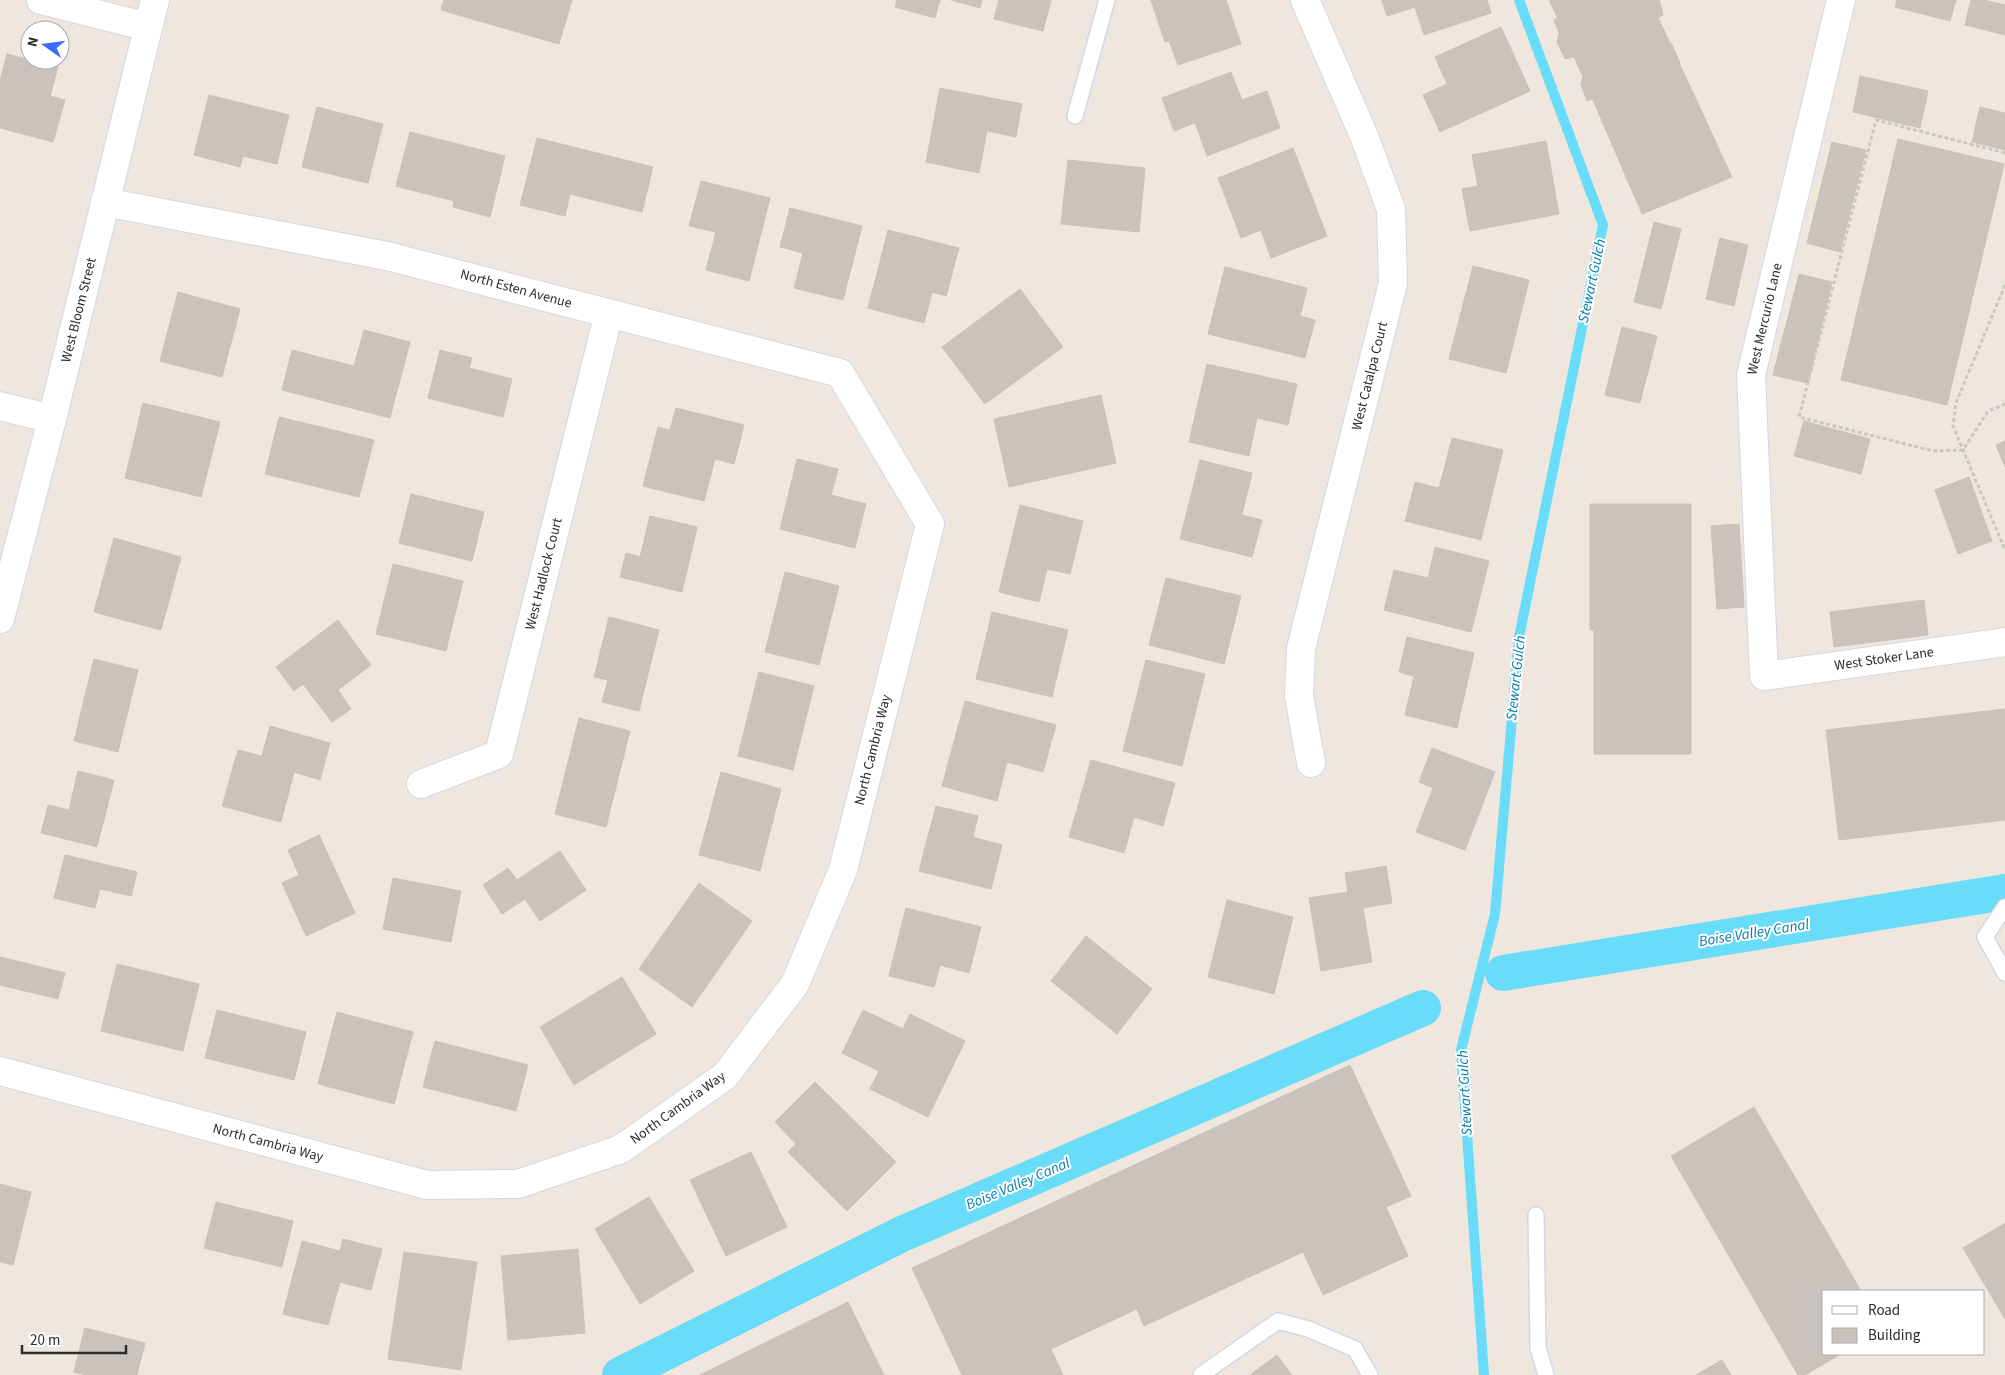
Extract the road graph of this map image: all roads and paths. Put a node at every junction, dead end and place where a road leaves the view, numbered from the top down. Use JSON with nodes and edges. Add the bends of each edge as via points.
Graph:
{"nodes":[{"id":1,"x":41,"y":0,"type":"edge"},
{"id":2,"x":155,"y":0,"type":"edge"},
{"id":3,"x":1107,"y":0,"type":"edge"},
{"id":4,"x":1305,"y":0,"type":"edge"},
{"id":5,"x":1841,"y":0,"type":"edge"},
{"id":6,"x":148,"y":27,"type":"junction"},
{"id":7,"x":1075,"y":116,"type":"dead end"},
{"id":8,"x":2005,"y":153,"type":"edge"},
{"id":9,"x":104,"y":202,"type":"junction"},
{"id":10,"x":2005,"y":286,"type":"edge"},
{"id":11,"x":609,"y":313,"type":"junction"},
{"id":12,"x":2005,"y":404,"type":"edge"},
{"id":13,"x":0,"y":406,"type":"edge"},
{"id":14,"x":52,"y":419,"type":"junction"},
{"id":15,"x":884,"y":447,"type":"joint"},
{"id":16,"x":1963,"y":450,"type":"junction"},
{"id":17,"x":2005,"y":550,"type":"edge"},
{"id":18,"x":0,"y":619,"type":"edge"},
{"id":19,"x":2005,"y":642,"type":"edge"},
{"id":20,"x":1764,"y":676,"type":"joint"},
{"id":21,"x":1311,"y":763,"type":"dead end"},
{"id":22,"x":421,"y":784,"type":"dead end"},
{"id":23,"x":2005,"y":907,"type":"edge"},
{"id":24,"x":2005,"y":973,"type":"edge"},
{"id":25,"x":0,"y":1071,"type":"edge"},
{"id":26,"x":1536,"y":1215,"type":"dead end"},
{"id":27,"x":1201,"y":1375,"type":"edge"},
{"id":28,"x":1370,"y":1375,"type":"edge"},
{"id":29,"x":1546,"y":1375,"type":"edge"}],
"edges":[{"from":1,"to":6,"type":"street"},
{"from":2,"to":6,"type":"street","name":"West Bloom Street"},
{"from":3,"to":7,"type":"lane"},
{"from":4,"to":21,"type":"street","name":"West Catalpa Court","via":[[1364,136],[1391,209],[1393,283],[1301,649],[1299,696]]},
{"from":5,"to":20,"type":"street","name":"West Mercurio Lane","via":[[1751,375]]},
{"from":6,"to":9,"type":"street","name":"West Bloom Street"},
{"from":8,"to":16,"type":"path","via":[[1876,120],[1799,417],[1933,451]]},
{"from":9,"to":11,"type":"street","name":"North Esten Avenue","via":[[387,256]]},
{"from":9,"to":14,"type":"street","name":"West Bloom Street"},
{"from":10,"to":16,"type":"path","via":[[1956,403],[1953,426]]},
{"from":11,"to":15,"type":"street","name":"North Esten Avenue","via":[[840,373]]},
{"from":11,"to":22,"type":"street","name":"West Hadlock Court","via":[[499,754]]},
{"from":12,"to":16,"type":"path","via":[[1988,411]]},
{"from":13,"to":14,"type":"street"},
{"from":14,"to":18,"type":"street","name":"West Bloom Street"},
{"from":15,"to":25,"type":"street","name":"North Cambria Way","via":[[930,524],[843,870],[795,984],[725,1076],[621,1149],[518,1184],[427,1185]]},
{"from":16,"to":17,"type":"path"},
{"from":19,"to":20,"type":"street","name":"West Stoker Lane"},
{"from":23,"to":24,"type":"lane","via":[[1985,937]]},
{"from":26,"to":29,"type":"lane","via":[[1538,1348]]},
{"from":27,"to":28,"type":"lane","via":[[1278,1321],[1308,1329],[1355,1349]]}]}
